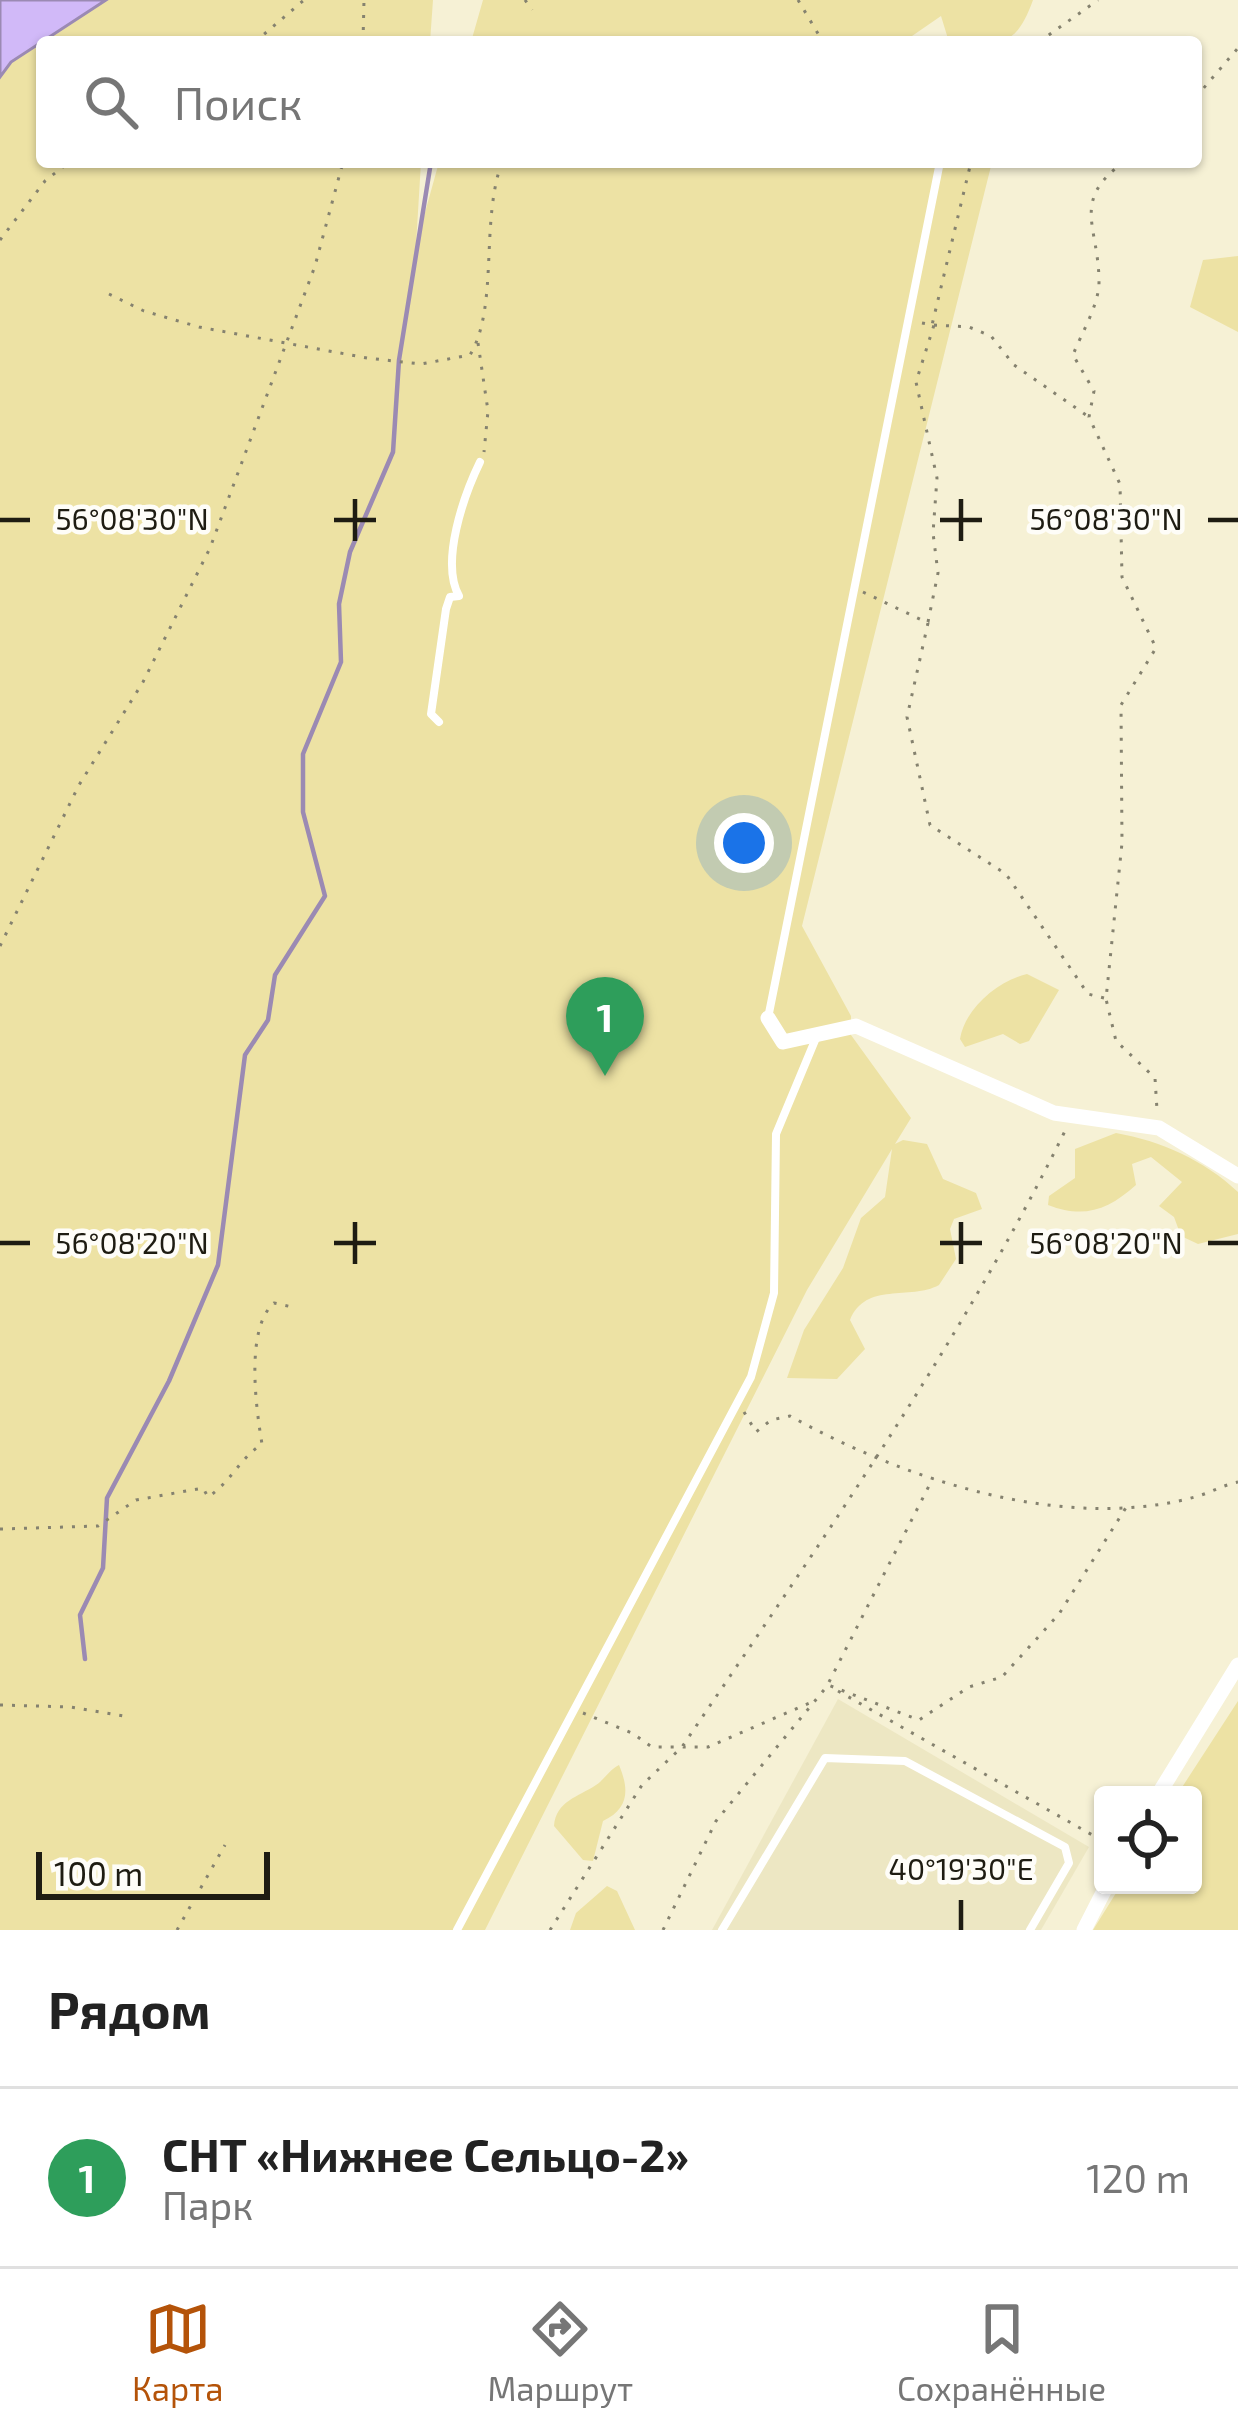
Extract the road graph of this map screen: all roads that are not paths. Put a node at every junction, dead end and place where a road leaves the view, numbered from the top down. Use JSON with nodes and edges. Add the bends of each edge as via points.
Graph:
{"nodes":[{"id":1,"x":939,"y":168,"type":"edge"},
{"id":2,"x":480,"y":462,"type":"road end"},
{"id":3,"x":439,"y":722,"type":"dead end"},
{"id":4,"x":768,"y":1018,"type":"joint"},
{"id":5,"x":816,"y":1037,"type":"junction"},
{"id":6,"x":1238,"y":1176,"type":"edge"},
{"id":7,"x":1238,"y":1665,"type":"edge"},
{"id":8,"x":1164,"y":1786,"type":"edge"},
{"id":9,"x":1102,"y":1894,"type":"edge"},
{"id":10,"x":457,"y":1930,"type":"edge"},
{"id":11,"x":722,"y":1930,"type":"edge"},
{"id":12,"x":1030,"y":1930,"type":"edge"},
{"id":13,"x":1084,"y":1930,"type":"edge"}],
"edges":[{"from":1,"to":4,"type":"lane"},
{"from":2,"to":3,"type":"lane","via":[[459,524],[451,581],[460,596],[450,597],[446,609],[431,714]]},
{"from":4,"to":5,"type":"street","via":[[783,1042]]},
{"from":5,"to":6,"type":"street","via":[[856,1027],[1054,1113],[1159,1128]]},
{"from":5,"to":10,"type":"lane","via":[[776,1133],[774,1294],[751,1377]]},
{"from":7,"to":8,"type":"street"},
{"from":9,"to":13,"type":"street"},
{"from":11,"to":12,"type":"lane","via":[[825,1759],[905,1761],[1065,1846],[1069,1863]]}]}
